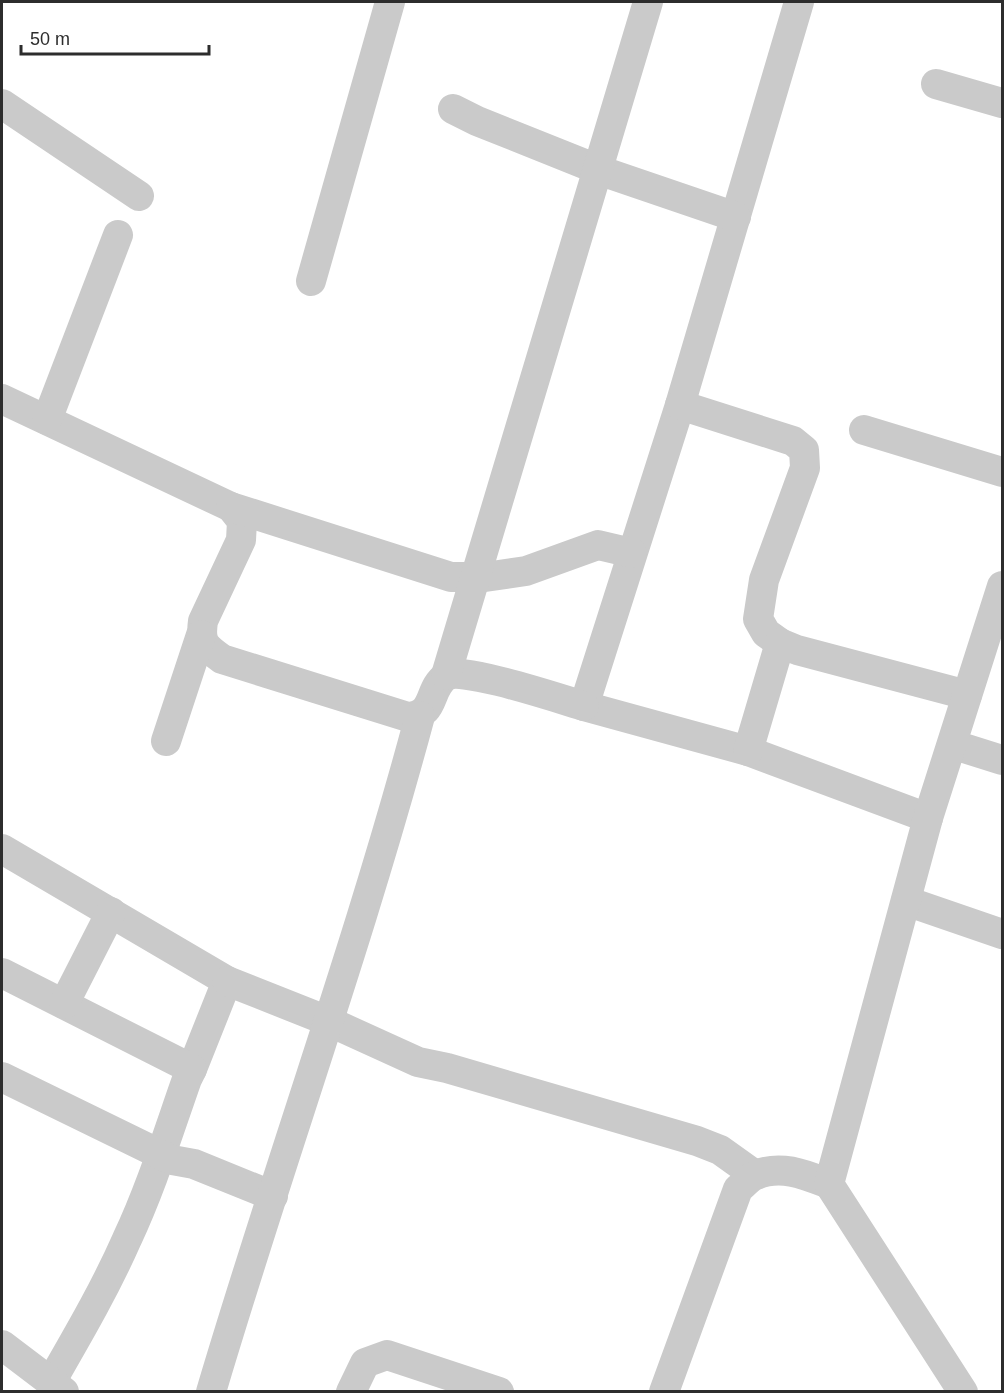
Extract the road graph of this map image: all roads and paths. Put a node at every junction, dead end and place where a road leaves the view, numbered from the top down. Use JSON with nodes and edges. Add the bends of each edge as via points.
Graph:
{"nodes":[{"id":1,"x":390,"y":2,"type":"edge"},
{"id":2,"x":648,"y":2,"type":"edge"},
{"id":3,"x":799,"y":2,"type":"edge"},
{"id":4,"x":936,"y":84,"type":"dead end"},
{"id":5,"x":2,"y":104,"type":"edge"},
{"id":6,"x":1002,"y":104,"type":"edge"},
{"id":7,"x":453,"y":109,"type":"dead end"},
{"id":8,"x":598,"y":168,"type":"junction"},
{"id":9,"x":140,"y":196,"type":"dead end"},
{"id":10,"x":736,"y":217,"type":"junction"},
{"id":11,"x":118,"y":235,"type":"dead end"},
{"id":12,"x":311,"y":281,"type":"dead end"},
{"id":13,"x":2,"y":399,"type":"edge"},
{"id":14,"x":680,"y":405,"type":"junction"},
{"id":15,"x":47,"y":420,"type":"junction"},
{"id":16,"x":864,"y":430,"type":"dead end"},
{"id":17,"x":1002,"y":472,"type":"edge"},
{"id":18,"x":231,"y":507,"type":"junction"},
{"id":19,"x":632,"y":553,"type":"junction"},
{"id":20,"x":476,"y":577,"type":"junction"},
{"id":21,"x":1002,"y":586,"type":"edge"},
{"id":22,"x":201,"y":635,"type":"junction"},
{"id":23,"x":780,"y":643,"type":"junction"},
{"id":24,"x":446,"y":675,"type":"junction"},
{"id":25,"x":967,"y":695,"type":"junction"},
{"id":26,"x":584,"y":706,"type":"junction"},
{"id":27,"x":420,"y":716,"type":"junction"},
{"id":28,"x":166,"y":741,"type":"dead end"},
{"id":29,"x":967,"y":749,"type":"dead end"},
{"id":30,"x":748,"y":751,"type":"junction"},
{"id":31,"x":1002,"y":760,"type":"edge"},
{"id":32,"x":928,"y":818,"type":"junction"},
{"id":33,"x":2,"y":849,"type":"edge"},
{"id":34,"x":906,"y":901,"type":"junction"},
{"id":35,"x":111,"y":912,"type":"junction"},
{"id":36,"x":1002,"y":934,"type":"edge"},
{"id":37,"x":2,"y":973,"type":"edge"},
{"id":38,"x":227,"y":981,"type":"junction"},
{"id":39,"x":64,"y":1004,"type":"junction"},
{"id":40,"x":328,"y":1021,"type":"junction"},
{"id":41,"x":192,"y":1069,"type":"junction"},
{"id":42,"x":2,"y":1077,"type":"edge"},
{"id":43,"x":161,"y":1155,"type":"junction"},
{"id":44,"x":755,"y":1175,"type":"junction"},
{"id":45,"x":829,"y":1184,"type":"junction"},
{"id":46,"x":273,"y":1196,"type":"junction"},
{"id":47,"x":2,"y":1345,"type":"edge"},
{"id":48,"x":58,"y":1387,"type":"edge"},
{"id":49,"x":211,"y":1392,"type":"edge"},
{"id":50,"x":351,"y":1392,"type":"edge"},
{"id":51,"x":499,"y":1392,"type":"edge"},
{"id":52,"x":664,"y":1392,"type":"edge"},
{"id":53,"x":963,"y":1392,"type":"edge"}],
"edges":[{"from":1,"to":12,"type":"street"},
{"from":2,"to":8,"type":"street"},
{"from":3,"to":10,"type":"street"},
{"from":4,"to":6,"type":"street"},
{"from":5,"to":9,"type":"street"},
{"from":7,"to":8,"type":"street"},
{"from":8,"to":10,"type":"street"},
{"from":8,"to":20,"type":"street"},
{"from":10,"to":14,"type":"street"},
{"from":11,"to":15,"type":"street"},
{"from":13,"to":15,"type":"street"},
{"from":14,"to":19,"type":"street"},
{"from":14,"to":23,"type":"street","via":[[793,441],[804,450],[805,468],[764,580],[758,619],[766,633]]},
{"from":15,"to":18,"type":"street"},
{"from":16,"to":17,"type":"street"},
{"from":18,"to":20,"type":"street","via":[[452,577]]},
{"from":18,"to":22,"type":"street","via":[[242,521],[241,540],[203,621]]},
{"from":19,"to":20,"type":"street","via":[[598,545],[526,571]]},
{"from":19,"to":26,"type":"street"},
{"from":20,"to":24,"type":"street"},
{"from":21,"to":25,"type":"street"},
{"from":22,"to":27,"type":"street","via":[[206,648],[222,659],[408,717]]},
{"from":22,"to":28,"type":"street"},
{"from":23,"to":25,"type":"street"},
{"from":23,"to":30,"type":"street"},
{"from":24,"to":26,"type":"street","via":[[478,675]]},
{"from":24,"to":27,"type":"street"},
{"from":25,"to":32,"type":"street"},
{"from":26,"to":30,"type":"street"},
{"from":27,"to":40,"type":"street"},
{"from":29,"to":31,"type":"street"},
{"from":30,"to":32,"type":"street"},
{"from":32,"to":34,"type":"street"},
{"from":33,"to":35,"type":"street"},
{"from":34,"to":36,"type":"street"},
{"from":34,"to":45,"type":"street"},
{"from":35,"to":38,"type":"street"},
{"from":35,"to":39,"type":"street"},
{"from":37,"to":39,"type":"street"},
{"from":38,"to":40,"type":"street"},
{"from":38,"to":41,"type":"street"},
{"from":39,"to":41,"type":"street"},
{"from":40,"to":44,"type":"street","via":[[418,1062],[697,1141],[720,1150]]},
{"from":40,"to":46,"type":"street"},
{"from":41,"to":43,"type":"street"},
{"from":42,"to":43,"type":"street"},
{"from":43,"to":46,"type":"street"},
{"from":43,"to":48,"type":"street","via":[[128,1237]]},
{"from":44,"to":45,"type":"street","via":[[781,1170],[803,1173]]},
{"from":44,"to":52,"type":"street","via":[[738,1189]]},
{"from":45,"to":53,"type":"street"},
{"from":46,"to":49,"type":"street"},
{"from":47,"to":48,"type":"street"},
{"from":50,"to":51,"type":"street","via":[[365,1364],[387,1355]]}]}
